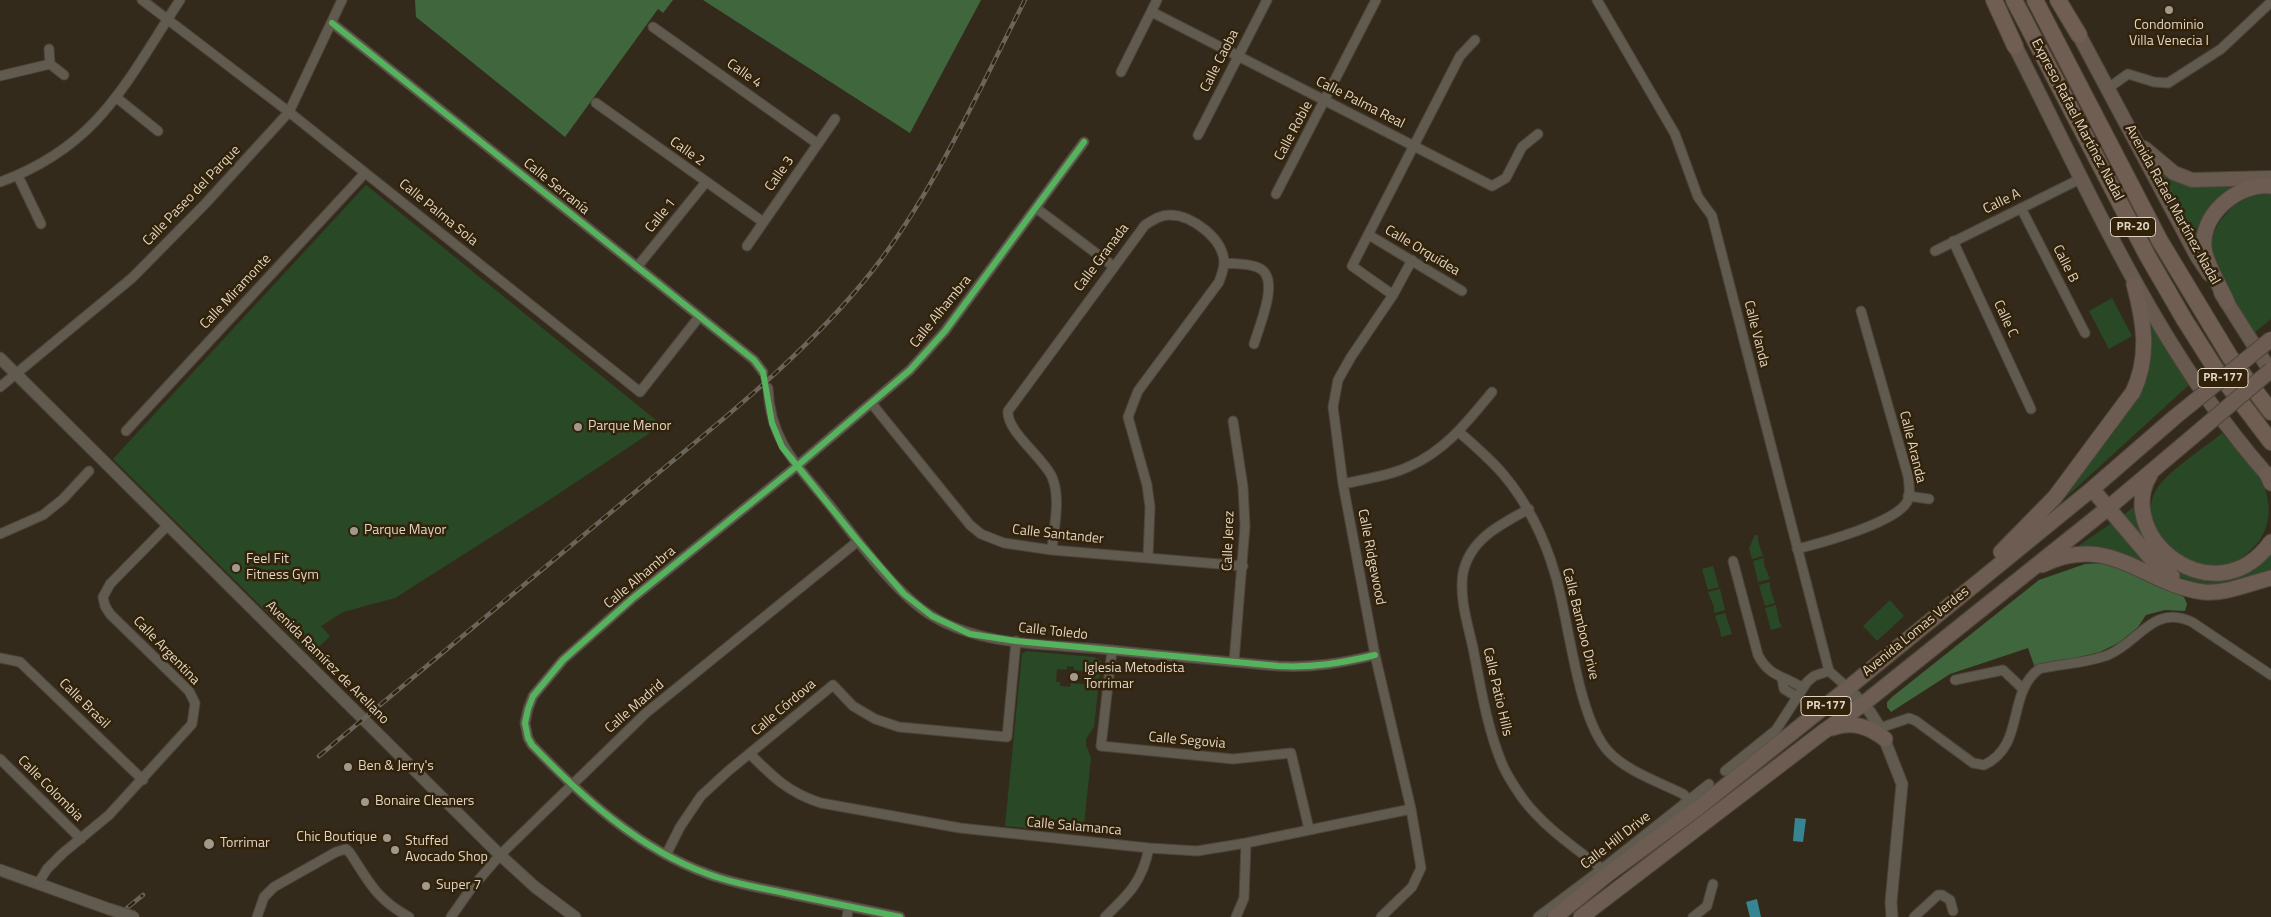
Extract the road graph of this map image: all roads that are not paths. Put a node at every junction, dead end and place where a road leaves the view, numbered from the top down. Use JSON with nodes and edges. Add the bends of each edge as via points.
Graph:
{"nodes":[{"id":1,"x":142,"y":0,"type":"edge"},
{"id":2,"x":180,"y":0,"type":"edge"},
{"id":3,"x":342,"y":0,"type":"edge"},
{"id":4,"x":1158,"y":0,"type":"edge"},
{"id":5,"x":1267,"y":0,"type":"edge"},
{"id":6,"x":1376,"y":0,"type":"edge"},
{"id":7,"x":1598,"y":0,"type":"edge"},
{"id":8,"x":1994,"y":0,"type":"edge"},
{"id":9,"x":2014,"y":0,"type":"edge"},
{"id":10,"x":2035,"y":0,"type":"edge"},
{"id":11,"x":2058,"y":0,"type":"edge"},
{"id":12,"x":2271,"y":2,"type":"edge"},
{"id":13,"x":1152,"y":12,"type":"junction"},
{"id":14,"x":168,"y":19,"type":"junction"},
{"id":15,"x":332,"y":23,"type":"junction"},
{"id":16,"x":654,"y":27,"type":"dead end"},
{"id":17,"x":2079,"y":35,"type":"joint"},
{"id":18,"x":1474,"y":40,"type":"dead end"},
{"id":19,"x":2015,"y":46,"type":"joint"},
{"id":20,"x":49,"y":50,"type":"dead end"},
{"id":21,"x":1238,"y":56,"type":"junction"},
{"id":22,"x":50,"y":64,"type":"junction"},
{"id":23,"x":1121,"y":72,"type":"dead end"},
{"id":24,"x":64,"y":74,"type":"dead end"},
{"id":25,"x":0,"y":76,"type":"edge"},
{"id":26,"x":2107,"y":89,"type":"junction"},
{"id":27,"x":117,"y":98,"type":"junction"},
{"id":28,"x":1325,"y":101,"type":"junction"},
{"id":29,"x":596,"y":103,"type":"dead end"},
{"id":30,"x":289,"y":112,"type":"junction"},
{"id":31,"x":835,"y":119,"type":"dead end"},
{"id":32,"x":158,"y":131,"type":"dead end"},
{"id":33,"x":1538,"y":134,"type":"dead end"},
{"id":34,"x":1198,"y":135,"type":"dead end"},
{"id":35,"x":2134,"y":139,"type":"junction"},
{"id":36,"x":1084,"y":142,"type":"dead end"},
{"id":37,"x":818,"y":144,"type":"junction"},
{"id":38,"x":1414,"y":146,"type":"junction"},
{"id":39,"x":365,"y":172,"type":"junction"},
{"id":40,"x":18,"y":176,"type":"junction"},
{"id":41,"x":2082,"y":178,"type":"junction"},
{"id":42,"x":2271,"y":178,"type":"edge"},
{"id":43,"x":0,"y":182,"type":"edge"},
{"id":44,"x":706,"y":182,"type":"junction"},
{"id":45,"x":2271,"y":186,"type":"edge"},
{"id":46,"x":1276,"y":194,"type":"dead end"},
{"id":47,"x":1036,"y":208,"type":"junction"},
{"id":48,"x":2021,"y":208,"type":"junction"},
{"id":49,"x":763,"y":222,"type":"junction"},
{"id":50,"x":41,"y":224,"type":"dead end"},
{"id":51,"x":1369,"y":235,"type":"junction"},
{"id":52,"x":1953,"y":242,"type":"junction"},
{"id":53,"x":747,"y":246,"type":"dead end"},
{"id":54,"x":1934,"y":251,"type":"dead end"},
{"id":55,"x":1412,"y":260,"type":"junction"},
{"id":56,"x":1224,"y":263,"type":"junction"},
{"id":57,"x":1113,"y":266,"type":"junction"},
{"id":58,"x":637,"y":267,"type":"junction"},
{"id":59,"x":2134,"y":284,"type":"junction"},
{"id":60,"x":1462,"y":291,"type":"dead end"},
{"id":61,"x":1393,"y":295,"type":"junction"},
{"id":62,"x":2227,"y":302,"type":"junction"},
{"id":63,"x":1861,"y":311,"type":"dead end"},
{"id":64,"x":699,"y":317,"type":"junction"},
{"id":65,"x":2085,"y":333,"type":"dead end"},
{"id":66,"x":2271,"y":339,"type":"edge"},
{"id":67,"x":1254,"y":344,"type":"dead end"},
{"id":68,"x":0,"y":358,"type":"edge"},
{"id":69,"x":2271,"y":371,"type":"edge"},
{"id":70,"x":763,"y":372,"type":"tunnel mouth"},
{"id":71,"x":17,"y":375,"type":"junction"},
{"id":72,"x":0,"y":387,"type":"edge"},
{"id":73,"x":768,"y":388,"type":"tunnel mouth"},
{"id":74,"x":1492,"y":392,"type":"dead end"},
{"id":75,"x":872,"y":404,"type":"junction"},
{"id":76,"x":2031,"y":409,"type":"dead end"},
{"id":77,"x":2271,"y":412,"type":"edge"},
{"id":78,"x":1233,"y":421,"type":"dead end"},
{"id":79,"x":126,"y":431,"type":"dead end"},
{"id":80,"x":1459,"y":432,"type":"junction"},
{"id":81,"x":2271,"y":442,"type":"edge"},
{"id":82,"x":798,"y":466,"type":"junction"},
{"id":83,"x":89,"y":471,"type":"dead end"},
{"id":84,"x":2152,"y":471,"type":"junction"},
{"id":85,"x":2270,"y":479,"type":"edge"},
{"id":86,"x":1343,"y":484,"type":"junction"},
{"id":87,"x":2092,"y":489,"type":"junction"},
{"id":88,"x":1908,"y":496,"type":"junction"},
{"id":89,"x":1929,"y":499,"type":"dead end"},
{"id":90,"x":2108,"y":508,"type":"junction"},
{"id":91,"x":1529,"y":510,"type":"junction"},
{"id":92,"x":168,"y":525,"type":"junction"},
{"id":93,"x":0,"y":534,"type":"edge"},
{"id":94,"x":858,"y":541,"type":"junction"},
{"id":95,"x":2271,"y":542,"type":"edge"},
{"id":96,"x":1797,"y":548,"type":"junction"},
{"id":97,"x":1052,"y":550,"type":"junction"},
{"id":98,"x":1148,"y":557,"type":"junction"},
{"id":99,"x":1733,"y":561,"type":"dead end"},
{"id":100,"x":1243,"y":566,"type":"junction"},
{"id":101,"x":2026,"y":574,"type":"junction"},
{"id":102,"x":2271,"y":578,"type":"edge"},
{"id":103,"x":1976,"y":583,"type":"junction"},
{"id":104,"x":2190,"y":589,"type":"junction"},
{"id":105,"x":1016,"y":641,"type":"junction"},
{"id":106,"x":1112,"y":650,"type":"junction"},
{"id":107,"x":1375,"y":655,"type":"junction"},
{"id":108,"x":0,"y":658,"type":"edge"},
{"id":109,"x":1234,"y":662,"type":"junction"},
{"id":110,"x":1829,"y":670,"type":"junction"},
{"id":111,"x":2271,"y":675,"type":"edge"},
{"id":112,"x":1782,"y":679,"type":"junction"},
{"id":113,"x":1955,"y":680,"type":"dead end"},
{"id":114,"x":1803,"y":688,"type":"junction"},
{"id":115,"x":1848,"y":688,"type":"junction"},
{"id":116,"x":2023,"y":689,"type":"junction"},
{"id":117,"x":1797,"y":697,"type":"junction"},
{"id":118,"x":1863,"y":704,"type":"junction"},
{"id":119,"x":1823,"y":732,"type":"junction"},
{"id":120,"x":1882,"y":733,"type":"junction"},
{"id":121,"x":750,"y":754,"type":"junction"},
{"id":122,"x":0,"y":759,"type":"edge"},
{"id":123,"x":1725,"y":771,"type":"dead end"},
{"id":124,"x":143,"y":780,"type":"junction"},
{"id":125,"x":1708,"y":784,"type":"dead end"},
{"id":126,"x":574,"y":785,"type":"junction"},
{"id":127,"x":1690,"y":801,"type":"junction"},
{"id":128,"x":1411,"y":809,"type":"junction"},
{"id":129,"x":1309,"y":829,"type":"junction"},
{"id":130,"x":81,"y":839,"type":"junction"},
{"id":131,"x":1246,"y":843,"type":"junction"},
{"id":132,"x":1149,"y":848,"type":"junction"},
{"id":133,"x":500,"y":855,"type":"junction"},
{"id":134,"x":666,"y":855,"type":"junction"},
{"id":135,"x":1602,"y":869,"type":"junction"},
{"id":136,"x":0,"y":872,"type":"edge"},
{"id":137,"x":38,"y":884,"type":"junction"},
{"id":138,"x":1713,"y":884,"type":"dead end"},
{"id":139,"x":849,"y":906,"type":"junction"},
{"id":140,"x":1953,"y":910,"type":"dead end"},
{"id":141,"x":134,"y":917,"type":"edge"},
{"id":142,"x":256,"y":917,"type":"edge"},
{"id":143,"x":409,"y":917,"type":"edge"},
{"id":144,"x":451,"y":917,"type":"edge"},
{"id":145,"x":576,"y":917,"type":"edge"},
{"id":146,"x":847,"y":917,"type":"edge"},
{"id":147,"x":900,"y":917,"type":"edge"},
{"id":148,"x":1105,"y":917,"type":"edge"},
{"id":149,"x":1236,"y":917,"type":"edge"},
{"id":150,"x":1381,"y":917,"type":"edge"},
{"id":151,"x":1538,"y":917,"type":"edge"},
{"id":152,"x":1555,"y":917,"type":"edge"},
{"id":153,"x":1581,"y":917,"type":"edge"},
{"id":154,"x":1694,"y":917,"type":"edge"},
{"id":155,"x":1892,"y":917,"type":"edge"},
{"id":156,"x":1914,"y":917,"type":"edge"}],
"edges":[{"from":1,"to":14,"type":"street","name":"Calle Palma Sola"},
{"from":2,"to":14,"type":"street"},
{"from":3,"to":15,"type":"street","name":"Calle Paseo del Parque"},
{"from":4,"to":13,"type":"street"},
{"from":5,"to":21,"type":"street","name":"Calle Caoba"},
{"from":6,"to":28,"type":"street","name":"Calle Roble"},
{"from":7,"to":96,"type":"street","name":"Calle Vanda","via":[[1675,134],[1698,197],[1712,216]]},
{"from":8,"to":19,"type":"highway"},
{"from":9,"to":81,"type":"highway","name":"Expreso Rafael Martínez Nadal","number":"PR-20","via":[[2147,255],[2184,319],[2215,368]]},
{"from":10,"to":77,"type":"highway","name":"Expreso Rafael Martínez Nadal","number":"PR-20","via":[[2160,241],[2230,357]]},
{"from":11,"to":17,"type":"highway"},
{"from":12,"to":26,"type":"street","via":[[2221,49],[2168,83],[2135,76],[2124,78]]},
{"from":13,"to":21,"type":"street","name":"Calle Palma Real"},
{"from":13,"to":23,"type":"street"},
{"from":14,"to":27,"type":"street"},
{"from":14,"to":30,"type":"street","name":"Calle Palma Sola"},
{"from":15,"to":30,"type":"street","name":"Calle Paseo del Parque"},
{"from":15,"to":58,"type":"street","name":"Calle Serranía"},
{"from":16,"to":37,"type":"street","name":"Calle 4"},
{"from":17,"to":26,"type":"main road","name":"Avenida Rafael Martínez Nadal"},
{"from":18,"to":38,"type":"street","via":[[1460,56]]},
{"from":19,"to":41,"type":"main road"},
{"from":20,"to":22,"type":"street"},
{"from":21,"to":28,"type":"street","name":"Calle Palma Real"},
{"from":21,"to":34,"type":"street","name":"Calle Caoba"},
{"from":22,"to":24,"type":"street"},
{"from":22,"to":25,"type":"street"},
{"from":26,"to":35,"type":"main road","name":"Avenida Rafael Martínez Nadal"},
{"from":27,"to":32,"type":"street"},
{"from":27,"to":40,"type":"street","via":[[69,146]]},
{"from":28,"to":38,"type":"street","name":"Calle Palma Real"},
{"from":28,"to":46,"type":"street","name":"Calle Roble"},
{"from":29,"to":44,"type":"street","name":"Calle 2"},
{"from":30,"to":39,"type":"street","name":"Calle Palma Sola"},
{"from":30,"to":71,"type":"street","name":"Calle Paseo del Parque","via":[[132,278]]},
{"from":31,"to":37,"type":"street","name":"Calle 3"},
{"from":33,"to":38,"type":"street","name":"Calle Palma Real","via":[[1522,147],[1506,178],[1492,186]]},
{"from":35,"to":42,"type":"main road","via":[[2166,168],[2183,178]]},
{"from":35,"to":62,"type":"main road","name":"Avenida Rafael Martínez Nadal","via":[[2197,256]]},
{"from":36,"to":47,"type":"street","name":"Calle Alhambra"},
{"from":37,"to":49,"type":"street","name":"Calle 3"},
{"from":38,"to":51,"type":"street"},
{"from":39,"to":64,"type":"street","name":"Calle Palma Sola","via":[[640,392]]},
{"from":39,"to":79,"type":"street","name":"Calle Miramonte"},
{"from":40,"to":43,"type":"street"},
{"from":40,"to":50,"type":"street"},
{"from":41,"to":48,"type":"street","name":"Calle A"},
{"from":41,"to":59,"type":"main road"},
{"from":44,"to":49,"type":"street","name":"Calle 2"},
{"from":44,"to":58,"type":"street","name":"Calle 1"},
{"from":45,"to":62,"type":"highway","via":[[2257,186],[2234,196],[2214,214],[2206,229],[2205,254]]},
{"from":47,"to":57,"type":"street"},
{"from":47,"to":75,"type":"street","name":"Calle Alhambra","via":[[945,331],[910,370]]},
{"from":48,"to":52,"type":"street","name":"Calle A"},
{"from":48,"to":65,"type":"street","name":"Calle B"},
{"from":49,"to":53,"type":"street","name":"Calle 3"},
{"from":51,"to":55,"type":"street","name":"Calle Orquídea"},
{"from":51,"to":61,"type":"street","via":[[1352,266]]},
{"from":52,"to":54,"type":"street","name":"Calle A"},
{"from":52,"to":76,"type":"street","name":"Calle C"},
{"from":55,"to":60,"type":"street","name":"Calle Orquídea"},
{"from":55,"to":61,"type":"street","name":"Calle Ridgewood"},
{"from":56,"to":57,"type":"street","name":"Calle Granada","via":[[1221,249],[1210,235],[1189,219],[1168,215],[1145,224]]},
{"from":56,"to":67,"type":"street","via":[[1257,266],[1265,271],[1270,281]]},
{"from":56,"to":98,"type":"street","via":[[1219,282],[1138,391],[1128,417],[1147,485],[1150,507]]},
{"from":57,"to":97,"type":"street","name":"Calle Granada","via":[[1008,410],[1012,426],[1052,476],[1056,503]]},
{"from":58,"to":64,"type":"street","name":"Calle Serranía"},
{"from":59,"to":85,"type":"main road","via":[[2187,369]]},
{"from":59,"to":103,"type":"highway","via":[[2144,349],[2140,374],[2132,392],[2055,497]]},
{"from":61,"to":86,"type":"street","name":"Calle Ridgewood","via":[[1338,380],[1333,407]]},
{"from":62,"to":69,"type":"main road","name":"Avenida Rafael Martínez Nadal"},
{"from":63,"to":88,"type":"street","name":"Calle Aranda","via":[[1908,476]]},
{"from":64,"to":70,"type":"street","name":"Calle Serranía","via":[[754,360]]},
{"from":66,"to":87,"type":"highway","name":"Avenida Lomas Verdes","number":"PR-177","bridge":true},
{"from":68,"to":71,"type":"street","name":"Avenida Ramírez de Arellano"},
{"from":69,"to":84,"type":"highway","name":"Avenida Lomas Verdes","number":"PR-177","bridge":true},
{"from":71,"to":72,"type":"street","name":"Calle Paseo del Parque"},
{"from":71,"to":92,"type":"street","name":"Avenida Ramírez de Arellano"},
{"from":73,"to":82,"type":"street","name":"Calle Toledo","via":[[772,423],[782,447]]},
{"from":74,"to":80,"type":"street"},
{"from":75,"to":82,"type":"street","name":"Calle Alhambra"},
{"from":75,"to":97,"type":"street","name":"Calle Santander","via":[[970,525],[981,534],[995,540]]},
{"from":78,"to":100,"type":"street","name":"Calle Jerez","via":[[1243,487]]},
{"from":80,"to":86,"type":"street","via":[[1437,451],[1409,467]]},
{"from":80,"to":91,"type":"street","name":"Calle Bamboo Drive","via":[[1503,474]]},
{"from":82,"to":94,"type":"street","name":"Calle Toledo"},
{"from":82,"to":126,"type":"street","name":"Calle Alhambra","via":[[633,598],[563,660],[533,696],[525,723],[528,738]]},
{"from":83,"to":93,"type":"street","via":[[63,500],[43,515]]},
{"from":84,"to":90,"type":"highway","name":"Avenida Lomas Verdes","number":"PR-177"},
{"from":84,"to":95,"type":"highway","via":[[2143,491],[2143,518],[2155,540],[2184,566],[2196,572],[2229,573],[2253,562]]},
{"from":86,"to":107,"type":"street","name":"Calle Ridgewood"},
{"from":87,"to":90,"type":"highway"},
{"from":87,"to":103,"type":"highway","name":"Avenida Lomas Verdes","number":"PR-177"},
{"from":88,"to":89,"type":"street"},
{"from":88,"to":96,"type":"street","name":"Calle Aranda","via":[[1907,503],[1890,516],[1830,541]]},
{"from":90,"to":101,"type":"highway","name":"Avenida Lomas Verdes","number":"PR-177"},
{"from":90,"to":104,"type":"highway","via":[[2154,563]]},
{"from":91,"to":127,"type":"street","name":"Calle Bamboo Drive","via":[[1555,573],[1584,701],[1595,729],[1607,750],[1623,763],[1683,794]]},
{"from":91,"to":135,"type":"street","name":"Calle Patio Hills","via":[[1485,536],[1463,573],[1462,596],[1490,729],[1503,768],[1540,819]]},
{"from":92,"to":124,"type":"street","name":"Calle Argentina","via":[[110,584],[103,597],[110,614],[189,692],[195,703],[192,724]]},
{"from":92,"to":133,"type":"street","name":"Avenida Ramírez de Arellano"},
{"from":94,"to":105,"type":"street","name":"Calle Toledo","via":[[904,594],[932,616],[970,634]]},
{"from":94,"to":126,"type":"street","name":"Calle Madrid","via":[[646,714]]},
{"from":96,"to":110,"type":"street","name":"Calle Vanda"},
{"from":97,"to":98,"type":"street","name":"Calle Santander"},
{"from":98,"to":100,"type":"street","name":"Calle Santander"},
{"from":99,"to":112,"type":"street","via":[[1758,655],[1764,667]]},
{"from":100,"to":109,"type":"street","name":"Calle Jerez"},
{"from":101,"to":104,"type":"highway","via":[[2068,557],[2101,555]]},
{"from":101,"to":118,"type":"highway","name":"Avenida Lomas Verdes","number":"PR-177"},
{"from":102,"to":104,"type":"highway","via":[[2214,592]]},
{"from":103,"to":115,"type":"highway","name":"Avenida Lomas Verdes","number":"PR-177"},
{"from":105,"to":106,"type":"street","name":"Calle Toledo"},
{"from":105,"to":121,"type":"street","name":"Calle Córdova","via":[[1007,737],[899,727],[875,719],[853,706],[833,685]]},
{"from":106,"to":109,"type":"street","name":"Calle Toledo"},
{"from":106,"to":129,"type":"street","name":"Calle Segovia","via":[[1101,746],[1233,759],[1291,754]]},
{"from":107,"to":109,"type":"street","name":"Calle Toledo","via":[[1346,663],[1309,667]]},
{"from":107,"to":128,"type":"street","name":"Calle Ridgewood"},
{"from":108,"to":124,"type":"street","name":"Calle Brasil","via":[[20,662]]},
{"from":110,"to":114,"type":"street","via":[[1814,676]]},
{"from":110,"to":115,"type":"street"},
{"from":111,"to":116,"type":"street","via":[[2192,622],[2181,616],[2168,616],[2153,622],[2106,656],[2039,669],[2030,675]]},
{"from":112,"to":114,"type":"street","via":[[1790,679]]},
{"from":112,"to":117,"type":"street","via":[[1784,689]]},
{"from":113,"to":116,"type":"street","via":[[2003,670]]},
{"from":114,"to":117,"type":"street"},
{"from":115,"to":118,"type":"street"},
{"from":115,"to":152,"type":"highway","name":"Avenida Lomas Verdes","number":"PR-177"},
{"from":116,"to":120,"type":"street","via":[[2010,741],[1998,757],[1984,765],[1973,763],[1909,718]]},
{"from":117,"to":123,"type":"street","via":[[1776,730]]},
{"from":118,"to":119,"type":"highway","name":"Avenida Lomas Verdes","number":"PR-177"},
{"from":118,"to":120,"type":"street"},
{"from":119,"to":120,"type":"highway","via":[[1851,724]]},
{"from":119,"to":153,"type":"highway","name":"Avenida Lomas Verdes","number":"PR-177"},
{"from":120,"to":155,"type":"street","via":[[1902,784]]},
{"from":121,"to":132,"type":"street","name":"Calle Salamanca","via":[[783,785],[801,797],[821,802],[960,828]]},
{"from":121,"to":134,"type":"street","name":"Calle Córdova","via":[[701,796]]},
{"from":122,"to":130,"type":"street","name":"Calle Colombia"},
{"from":124,"to":130,"type":"street","name":"Calle Argentina","via":[[110,815]]},
{"from":125,"to":127,"type":"street","name":"Calle Hill Drive"},
{"from":126,"to":133,"type":"street","name":"Calle Madrid"},
{"from":126,"to":134,"type":"street","name":"Calle Alhambra","via":[[619,825]]},
{"from":127,"to":135,"type":"street","name":"Calle Hill Drive"},
{"from":128,"to":129,"type":"street","name":"Calle Salamanca"},
{"from":128,"to":150,"type":"street","name":"Calle Ridgewood","via":[[1421,868],[1412,887]]},
{"from":129,"to":131,"type":"street","name":"Calle Salamanca"},
{"from":130,"to":137,"type":"street","name":"Calle Argentina","via":[[47,869]]},
{"from":131,"to":132,"type":"street","name":"Calle Salamanca","via":[[1197,851]]},
{"from":131,"to":149,"type":"street","via":[[1244,898]]},
{"from":132,"to":148,"type":"street","via":[[1137,884]]},
{"from":133,"to":144,"type":"street","name":"Calle Madrid"},
{"from":133,"to":145,"type":"street","name":"Avenida Ramírez de Arellano","via":[[535,887]]},
{"from":134,"to":139,"type":"street","name":"Calle Alhambra","via":[[707,874],[739,884]]},
{"from":135,"to":151,"type":"street","name":"Calle Hill Drive"},
{"from":136,"to":137,"type":"street"},
{"from":137,"to":141,"type":"street","bridge":true},
{"from":138,"to":154,"type":"street","via":[[1707,906]]},
{"from":139,"to":146,"type":"street"},
{"from":139,"to":147,"type":"street","name":"Calle Alhambra"},
{"from":140,"to":156,"type":"street","via":[[1950,900],[1938,895]]},
{"from":142,"to":143,"type":"street","via":[[264,897],[274,887],[346,849],[375,892],[388,905]]}]}
